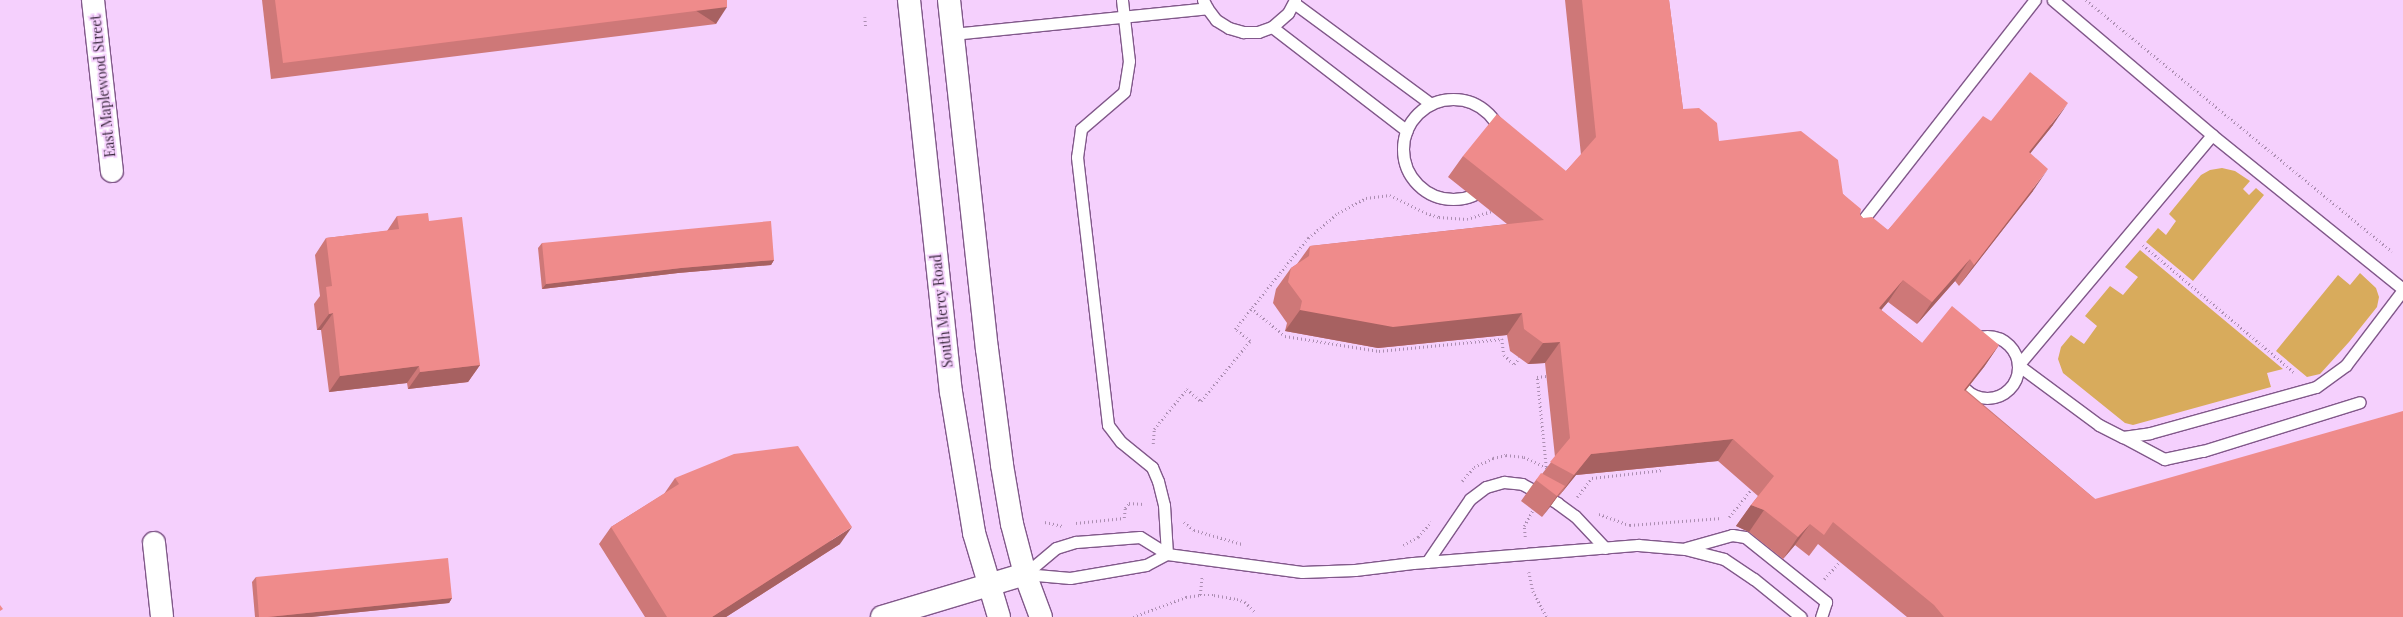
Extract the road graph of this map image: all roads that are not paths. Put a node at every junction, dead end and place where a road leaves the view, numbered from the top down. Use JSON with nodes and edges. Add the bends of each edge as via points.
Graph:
{"nodes":[{"id":1,"x":93,"y":0,"type":"edge"},
{"id":2,"x":909,"y":0,"type":"edge"},
{"id":3,"x":949,"y":0,"type":"edge"},
{"id":4,"x":1122,"y":0,"type":"edge"},
{"id":5,"x":2035,"y":0,"type":"edge"},
{"id":6,"x":2053,"y":0,"type":"edge"},
{"id":7,"x":1294,"y":2,"type":"edge"},
{"id":8,"x":1205,"y":4,"type":"edge"},
{"id":9,"x":1124,"y":17,"type":"junction"},
{"id":10,"x":1272,"y":27,"type":"junction"},
{"id":11,"x":953,"y":34,"type":"junction"},
{"id":12,"x":1431,"y":104,"type":"junction"},
{"id":13,"x":1407,"y":131,"type":"junction"},
{"id":14,"x":2212,"y":135,"type":"junction"},
{"id":15,"x":112,"y":171,"type":"dead end"},
{"id":16,"x":1852,"y":234,"type":"edge"},
{"id":17,"x":2403,"y":289,"type":"edge"},
{"id":18,"x":2018,"y":365,"type":"junction"},
{"id":19,"x":2360,"y":402,"type":"dead end"},
{"id":20,"x":2123,"y":437,"type":"junction"},
{"id":21,"x":154,"y":543,"type":"dead end"},
{"id":22,"x":1606,"y":548,"type":"junction"},
{"id":23,"x":1685,"y":549,"type":"junction"},
{"id":24,"x":1167,"y":554,"type":"junction"},
{"id":25,"x":1427,"y":562,"type":"junction"},
{"id":26,"x":1025,"y":574,"type":"junction"},
{"id":27,"x":988,"y":586,"type":"junction"},
{"id":28,"x":162,"y":617,"type":"edge"},
{"id":29,"x":882,"y":617,"type":"edge"},
{"id":30,"x":999,"y":617,"type":"edge"},
{"id":31,"x":1041,"y":617,"type":"edge"},
{"id":32,"x":1801,"y":617,"type":"edge"},
{"id":33,"x":1821,"y":617,"type":"edge"}],
"edges":[{"from":1,"to":15,"type":"main road","name":"East Maplewood Street"},
{"from":2,"to":27,"type":"main road","name":"South Mercy Road","via":[[950,392],[974,533]]},
{"from":3,"to":11,"type":"main road"},
{"from":4,"to":9,"type":"lane"},
{"from":5,"to":16,"type":"lane"},
{"from":6,"to":14,"type":"lane"},
{"from":7,"to":10,"type":"lane","via":[[1288,13]]},
{"from":7,"to":12,"type":"lane"},
{"from":8,"to":9,"type":"lane"},
{"from":8,"to":10,"type":"lane","via":[[1216,20],[1228,28],[1258,32]]},
{"from":9,"to":11,"type":"lane"},
{"from":9,"to":24,"type":"lane","via":[[1129,61],[1124,92],[1082,129],[1077,157],[1108,424],[1121,442],[1152,467],[1164,505]]},
{"from":10,"to":13,"type":"lane"},
{"from":11,"to":26,"type":"main road","via":[[1002,465],[1012,524]]},
{"from":12,"to":13,"type":"lane","via":[[1418,114]]},
{"from":12,"to":13,"type":"lane","via":[[1446,99],[1462,99],[1477,105],[1489,114],[1498,128],[1503,143],[1498,170],[1491,181],[1481,190],[1462,197],[1441,197],[1429,192],[1418,184],[1407,165],[1404,142]]},
{"from":14,"to":17,"type":"lane"},
{"from":14,"to":18,"type":"lane"},
{"from":17,"to":20,"type":"lane","via":[[2346,365],[2313,388],[2150,433]]},
{"from":18,"to":18,"type":"lane","via":[[2012,385],[1995,397],[1974,396],[1966,390],[1956,374],[1962,348],[1980,337],[1990,336],[2009,346]]},
{"from":18,"to":20,"type":"lane","via":[[2098,425]]},
{"from":19,"to":20,"type":"lane","via":[[2203,451],[2164,459]]},
{"from":21,"to":28,"type":"main road"},
{"from":22,"to":23,"type":"lane","via":[[1638,545]]},
{"from":22,"to":25,"type":"lane"},
{"from":22,"to":25,"type":"lane","via":[[1575,516],[1557,503],[1522,484],[1504,482],[1486,487],[1470,499]]},
{"from":23,"to":32,"type":"lane","via":[[1724,559],[1754,579]]},
{"from":23,"to":33,"type":"lane","via":[[1732,535],[1745,537],[1826,602]]},
{"from":24,"to":25,"type":"lane","via":[[1302,572],[1355,570]]},
{"from":24,"to":26,"type":"lane","via":[[1146,565],[1070,578]]},
{"from":24,"to":26,"type":"lane","via":[[1140,537],[1076,542],[1056,548]]},
{"from":26,"to":27,"type":"main road"},
{"from":26,"to":31,"type":"main road"},
{"from":27,"to":29,"type":"main road"},
{"from":27,"to":30,"type":"main road","name":"South Mercy Road"}]}
